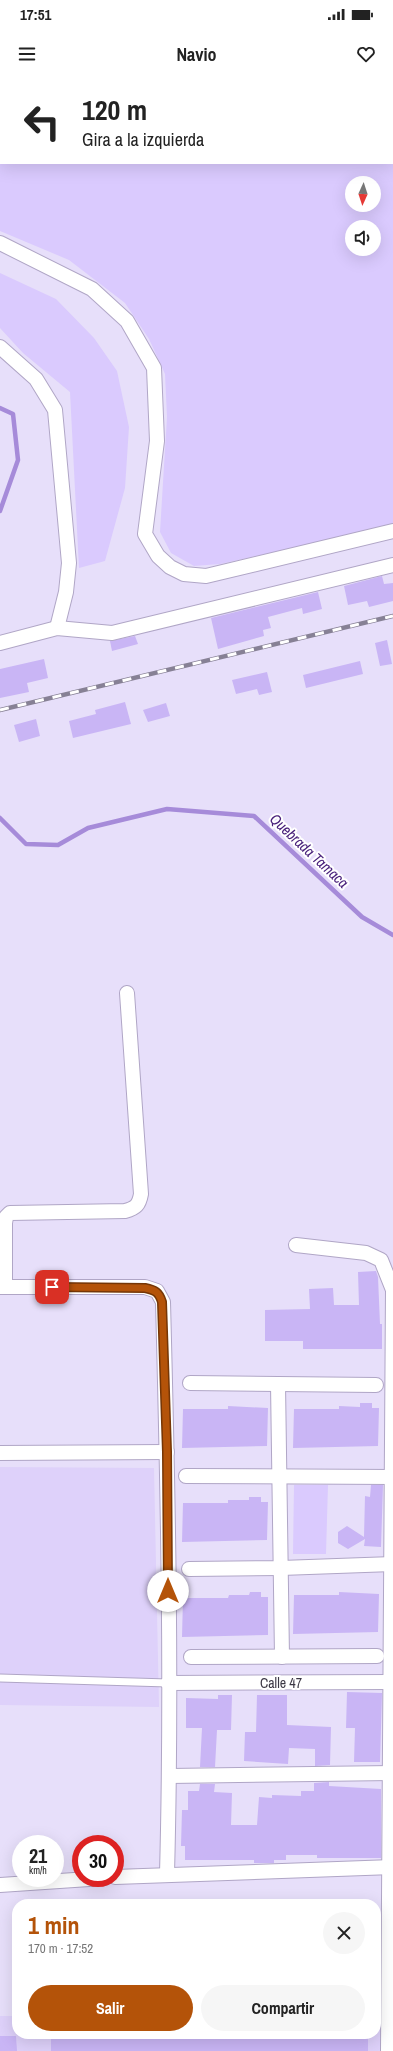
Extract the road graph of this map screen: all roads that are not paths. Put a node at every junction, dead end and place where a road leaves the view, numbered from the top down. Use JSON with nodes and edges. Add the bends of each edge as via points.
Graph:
{"nodes":[{"id":1,"x":0,"y":243,"type":"edge"},
{"id":2,"x":0,"y":347,"type":"edge"},
{"id":3,"x":393,"y":531,"type":"edge"},
{"id":4,"x":393,"y":565,"type":"edge"},
{"id":5,"x":57,"y":628,"type":"junction"},
{"id":6,"x":0,"y":643,"type":"edge"},
{"id":7,"x":127,"y":993,"type":"dead end"},
{"id":8,"x":296,"y":1245,"type":"dead end"},
{"id":9,"x":3,"y":1287,"type":"edge"},
{"id":10,"x":393,"y":1290,"type":"edge"},
{"id":11,"x":190,"y":1383,"type":"dead end"},
{"id":12,"x":278,"y":1384,"type":"junction"},
{"id":13,"x":376,"y":1385,"type":"dead end"},
{"id":14,"x":167,"y":1452,"type":"junction"},
{"id":15,"x":0,"y":1453,"type":"edge"},
{"id":16,"x":186,"y":1476,"type":"dead end"},
{"id":17,"x":392,"y":1477,"type":"edge"},
{"id":18,"x":279,"y":1478,"type":"junction"},
{"id":19,"x":392,"y":1564,"type":"edge"},
{"id":20,"x":281,"y":1568,"type":"junction"},
{"id":21,"x":189,"y":1569,"type":"dead end"},
{"id":22,"x":392,"y":1596,"type":"edge"},
{"id":23,"x":377,"y":1656,"type":"dead end"},
{"id":24,"x":191,"y":1657,"type":"dead end"},
{"id":25,"x":282,"y":1657,"type":"junction"},
{"id":26,"x":0,"y":1678,"type":"edge"},
{"id":27,"x":391,"y":1682,"type":"edge"},
{"id":28,"x":168,"y":1683,"type":"junction"},
{"id":29,"x":392,"y":1773,"type":"edge"},
{"id":30,"x":170,"y":1776,"type":"junction"},
{"id":31,"x":391,"y":1867,"type":"edge"},
{"id":32,"x":167,"y":1874,"type":"junction"},
{"id":33,"x":124,"y":1876,"type":"edge"},
{"id":34,"x":72,"y":1880,"type":"edge"},
{"id":35,"x":0,"y":1884,"type":"edge"},
{"id":36,"x":390,"y":1963,"type":"edge"},
{"id":37,"x":388,"y":2051,"type":"edge"}],
"edges":[{"from":1,"to":3,"type":"street","via":[[92,289],[127,321],[154,368],[157,441],[146,534],[158,556],[170,567],[184,574],[206,576]]},
{"from":2,"to":5,"type":"street","via":[[36,378],[55,410],[69,563],[66,592]]},
{"from":4,"to":5,"type":"street","via":[[112,633]]},
{"from":5,"to":6,"type":"street"},
{"from":7,"to":9,"type":"street","via":[[140,1204],[126,1211],[10,1213],[5,1223]]},
{"from":8,"to":10,"type":"street","via":[[366,1253],[382,1260]]},
{"from":9,"to":14,"type":"street","via":[[145,1288],[157,1291],[162,1302]]},
{"from":10,"to":17,"type":"street"},
{"from":11,"to":12,"type":"street"},
{"from":12,"to":13,"type":"street"},
{"from":12,"to":18,"type":"street"},
{"from":14,"to":15,"type":"street"},
{"from":14,"to":28,"type":"street"},
{"from":16,"to":18,"type":"street"},
{"from":17,"to":18,"type":"street"},
{"from":17,"to":19,"type":"street"},
{"from":18,"to":20,"type":"street"},
{"from":19,"to":20,"type":"street"},
{"from":19,"to":22,"type":"street"},
{"from":20,"to":21,"type":"street"},
{"from":20,"to":25,"type":"street"},
{"from":22,"to":27,"type":"street"},
{"from":23,"to":25,"type":"street"},
{"from":24,"to":25,"type":"street"},
{"from":26,"to":28,"type":"lane"},
{"from":27,"to":28,"type":"street","name":"Calle 47"},
{"from":27,"to":29,"type":"street"},
{"from":28,"to":30,"type":"street"},
{"from":29,"to":30,"type":"street"},
{"from":29,"to":31,"type":"street"},
{"from":30,"to":32,"type":"street"},
{"from":31,"to":32,"type":"street"},
{"from":31,"to":36,"type":"street"},
{"from":32,"to":33,"type":"street"},
{"from":34,"to":35,"type":"street"},
{"from":36,"to":37,"type":"street"}]}
